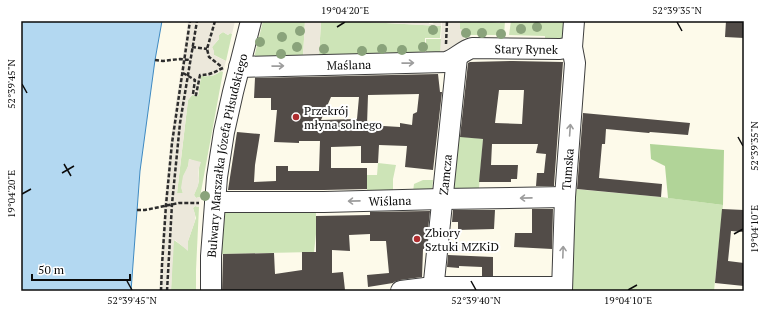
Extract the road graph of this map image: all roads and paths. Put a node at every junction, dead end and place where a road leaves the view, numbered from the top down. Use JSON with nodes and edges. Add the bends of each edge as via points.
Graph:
{"nodes":[{"id":1,"x":190,"y":21,"type":"edge"},
{"id":2,"x":197,"y":21,"type":"edge"},
{"id":3,"x":215,"y":21,"type":"edge"},
{"id":4,"x":251,"y":21,"type":"edge"},
{"id":5,"x":574,"y":21,"type":"edge"},
{"id":6,"x":192,"y":47,"type":"junction"},
{"id":7,"x":572,"y":47,"type":"junction"},
{"id":8,"x":207,"y":49,"type":"junction"},
{"id":9,"x":457,"y":57,"type":"junction"},
{"id":10,"x":155,"y":60,"type":"dead end"},
{"id":11,"x":185,"y":60,"type":"junction"},
{"id":12,"x":190,"y":60,"type":"junction"},
{"id":13,"x":229,"y":68,"type":"junction"},
{"id":14,"x":183,"y":73,"type":"junction"},
{"id":15,"x":188,"y":75,"type":"junction"},
{"id":16,"x":565,"y":197,"type":"junction"},
{"id":17,"x":442,"y":199,"type":"junction"},
{"id":18,"x":208,"y":203,"type":"junction"},
{"id":19,"x":172,"y":204,"type":"junction"},
{"id":20,"x":166,"y":205,"type":"junction"},
{"id":21,"x":137,"y":210,"type":"dead end"},
{"id":22,"x":433,"y":289,"type":"edge"},
{"id":23,"x":562,"y":289,"type":"edge"},
{"id":24,"x":161,"y":291,"type":"edge"},
{"id":25,"x":167,"y":291,"type":"edge"},
{"id":26,"x":211,"y":291,"type":"edge"},
{"id":27,"x":401,"y":291,"type":"edge"}],
"edges":[{"from":1,"to":11,"type":"path"},
{"from":2,"to":6,"type":"path"},
{"from":3,"to":8,"type":"path"},
{"from":4,"to":13,"type":"street","name":"Bulwary Marszałka Józefa Piłsudskiego"},
{"from":5,"to":7,"type":"street","name":"Stary Rynek"},
{"from":6,"to":8,"type":"path"},
{"from":6,"to":12,"type":"path"},
{"from":7,"to":9,"type":"street","name":"Stary Rynek","via":[[472,48]]},
{"from":16,"to":7,"type":"street","name":"Tumska","one_way":true,"via":[[575,63]]},
{"from":8,"to":13,"type":"path","via":[[209,57]]},
{"from":13,"to":9,"type":"street","name":"Maślana","one_way":true,"via":[[446,62]]},
{"from":9,"to":17,"type":"street","name":"Zamcza"},
{"from":10,"to":11,"type":"path"},
{"from":11,"to":12,"type":"path"},
{"from":11,"to":14,"type":"path"},
{"from":12,"to":15,"type":"path"},
{"from":13,"to":15,"type":"path","via":[[213,74],[200,75],[196,95],[193,94],[195,80]]},
{"from":13,"to":18,"type":"street","name":"Bulwary Marszałka Józefa Piłsudskiego","via":[[233,92],[217,176]]},
{"from":14,"to":15,"type":"path"},
{"from":14,"to":20,"type":"path"},
{"from":15,"to":19,"type":"path","via":[[180,123]]},
{"from":16,"to":17,"type":"street","name":"Wiślana","one_way":true},
{"from":23,"to":16,"type":"street","name":"Tumska","one_way":true},
{"from":17,"to":18,"type":"street","name":"Wiślana","one_way":true},
{"from":17,"to":22,"type":"street","name":"Zamcza"},
{"from":18,"to":19,"type":"path"},
{"from":18,"to":26,"type":"street","name":"Bulwary Marszałka Józefa Piłsudskiego"},
{"from":19,"to":20,"type":"path"},
{"from":19,"to":25,"type":"path"},
{"from":20,"to":21,"type":"path"},
{"from":20,"to":24,"type":"path"},
{"from":22,"to":23,"type":"street"},
{"from":22,"to":27,"type":"street"}]}
